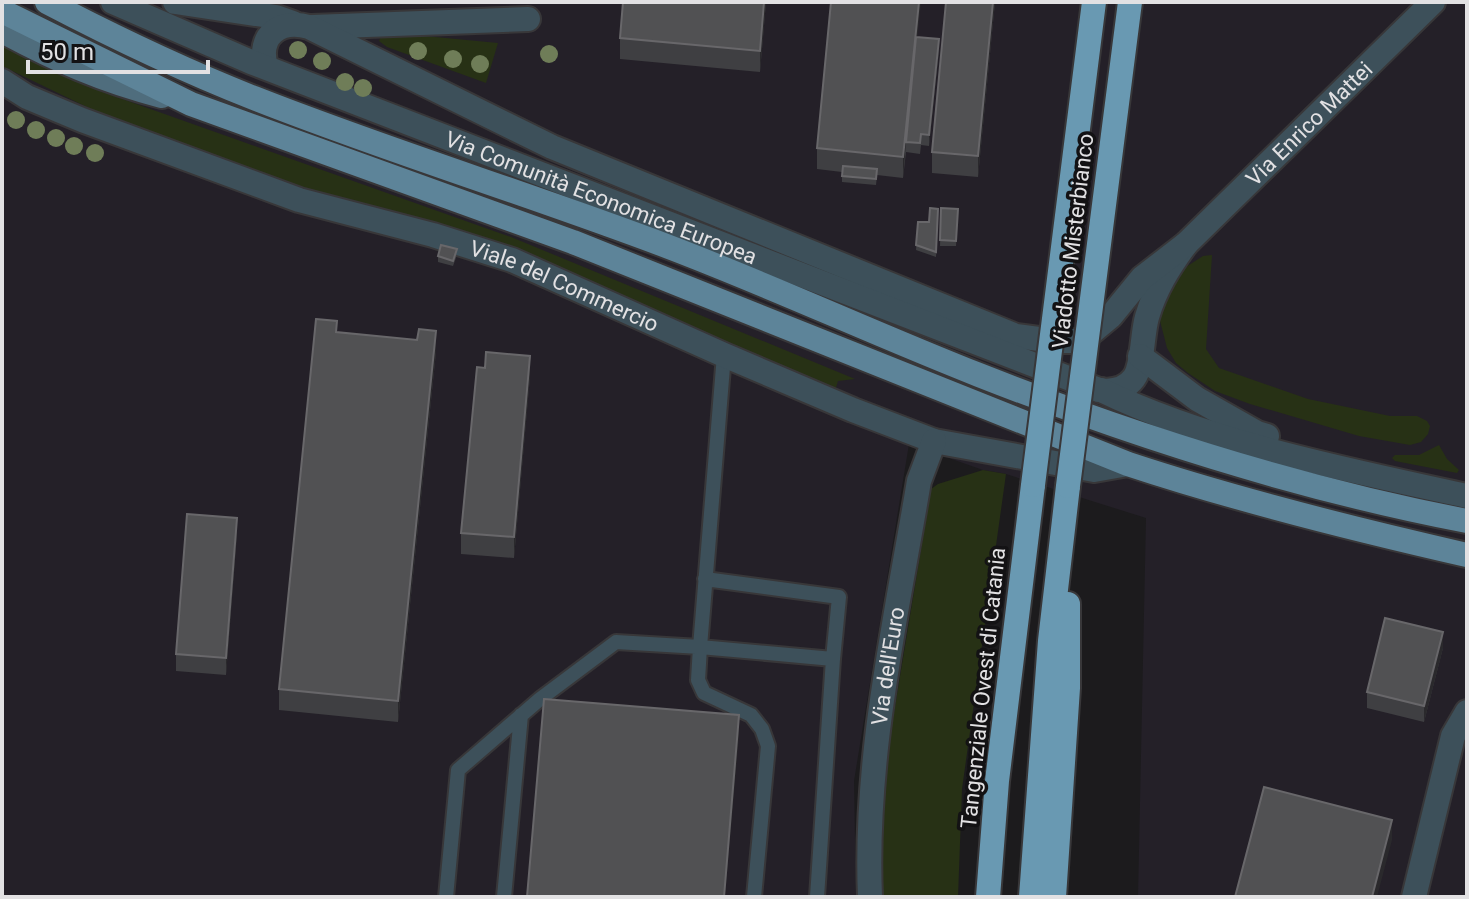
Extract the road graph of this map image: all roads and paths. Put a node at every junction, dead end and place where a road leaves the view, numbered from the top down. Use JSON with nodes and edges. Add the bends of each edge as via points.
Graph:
{"nodes":[{"id":1,"x":47,"y":2,"type":"edge"},
{"id":2,"x":175,"y":2,"type":"edge"},
{"id":3,"x":1094,"y":2,"type":"edge"},
{"id":4,"x":1130,"y":2,"type":"edge"},
{"id":5,"x":1433,"y":2,"type":"edge"},
{"id":6,"x":128,"y":5,"type":"edge"},
{"id":7,"x":2,"y":11,"type":"edge"},
{"id":8,"x":528,"y":19,"type":"dead end"},
{"id":9,"x":301,"y":25,"type":"junction"},
{"id":10,"x":2,"y":31,"type":"edge"},
{"id":11,"x":266,"y":67,"type":"junction"},
{"id":12,"x":2,"y":81,"type":"edge"},
{"id":13,"x":191,"y":104,"type":"junction"},
{"id":14,"x":1186,"y":244,"type":"junction"},
{"id":15,"x":1085,"y":338,"type":"junction"},
{"id":16,"x":1140,"y":354,"type":"junction"},
{"id":17,"x":724,"y":355,"type":"junction"},
{"id":18,"x":1096,"y":388,"type":"junction"},
{"id":19,"x":934,"y":441,"type":"junction"},
{"id":20,"x":1128,"y":464,"type":"junction"},
{"id":21,"x":1033,"y":485,"type":"joint"},
{"id":22,"x":1068,"y":486,"type":"junction"},
{"id":23,"x":1458,"y":494,"type":"edge"},
{"id":24,"x":1467,"y":521,"type":"edge"},
{"id":25,"x":1467,"y":555,"type":"edge"},
{"id":26,"x":705,"y":579,"type":"junction"},
{"id":27,"x":700,"y":647,"type":"junction"},
{"id":28,"x":833,"y":659,"type":"junction"},
{"id":29,"x":1467,"y":712,"type":"edge"},
{"id":30,"x":521,"y":715,"type":"junction"},
{"id":31,"x":446,"y":897,"type":"edge"},
{"id":32,"x":504,"y":897,"type":"edge"},
{"id":33,"x":754,"y":897,"type":"edge"},
{"id":34,"x":817,"y":897,"type":"edge"},
{"id":35,"x":870,"y":897,"type":"edge"},
{"id":36,"x":988,"y":897,"type":"edge"},
{"id":37,"x":1031,"y":897,"type":"edge"},
{"id":38,"x":1054,"y":897,"type":"edge"},
{"id":39,"x":1414,"y":897,"type":"edge"}],
"edges":[{"from":1,"to":24,"type":"main road","via":[[253,98],[584,214],[981,375],[1174,446]]},
{"from":2,"to":9,"type":"street"},
{"from":3,"to":21,"type":"highway","name":"Viadotto Misterbianco","bridge":true},
{"from":4,"to":22,"type":"highway","name":"Viadotto Misterbianco","bridge":true},
{"from":5,"to":14,"type":"street","name":"Via Enrico Mattei"},
{"from":6,"to":11,"type":"street","name":"Via Comunità Economica Europea"},
{"from":7,"to":13,"type":"main road"},
{"from":8,"to":9,"type":"street"},
{"from":9,"to":11,"type":"street","via":[[276,28],[265,43]]},
{"from":9,"to":15,"type":"street","via":[[552,147],[1016,336]]},
{"from":10,"to":13,"type":"main road","via":[[113,83]]},
{"from":11,"to":18,"type":"street","name":"Via Comunità Economica Europea"},
{"from":12,"to":17,"type":"street","name":"Viale del Commercio","via":[[82,120],[299,200],[512,260]]},
{"from":13,"to":20,"type":"main road","via":[[573,242]]},
{"from":14,"to":15,"type":"street","via":[[1142,278]]},
{"from":14,"to":16,"type":"street","via":[[1153,298]]},
{"from":15,"to":16,"type":"street","via":[[1101,329],[1118,329],[1132,337]]},
{"from":15,"to":18,"type":"street","via":[[1077,362],[1082,376]]},
{"from":16,"to":18,"type":"street","via":[[1129,384],[1115,390]]},
{"from":16,"to":23,"type":"street","via":[[1197,399],[1257,433]]},
{"from":17,"to":19,"type":"street","name":"Viale del Commercio"},
{"from":17,"to":26,"type":"lane"},
{"from":18,"to":23,"type":"street","name":"Via Comunità Economica Europea","via":[[1232,439]]},
{"from":19,"to":20,"type":"street","name":"Viale del Commercio","via":[[1094,470]]},
{"from":19,"to":35,"type":"street","name":"Via dell'Euro","via":[[919,481],[873,760]]},
{"from":20,"to":25,"type":"main road","via":[[1348,528]]},
{"from":21,"to":36,"type":"highway","name":"Tangenziale Ovest di Catania"},
{"from":22,"to":37,"type":"highway"},
{"from":22,"to":38,"type":"highway","via":[[1068,688]]},
{"from":26,"to":27,"type":"lane"},
{"from":26,"to":28,"type":"lane","via":[[839,597]]},
{"from":27,"to":28,"type":"lane"},
{"from":27,"to":30,"type":"lane","via":[[616,642]]},
{"from":27,"to":33,"type":"lane","via":[[698,680],[704,693],[751,715],[768,746]]},
{"from":28,"to":34,"type":"lane"},
{"from":29,"to":39,"type":"street","via":[[1453,736]]},
{"from":30,"to":31,"type":"lane","via":[[458,770]]},
{"from":30,"to":32,"type":"lane"}]}
